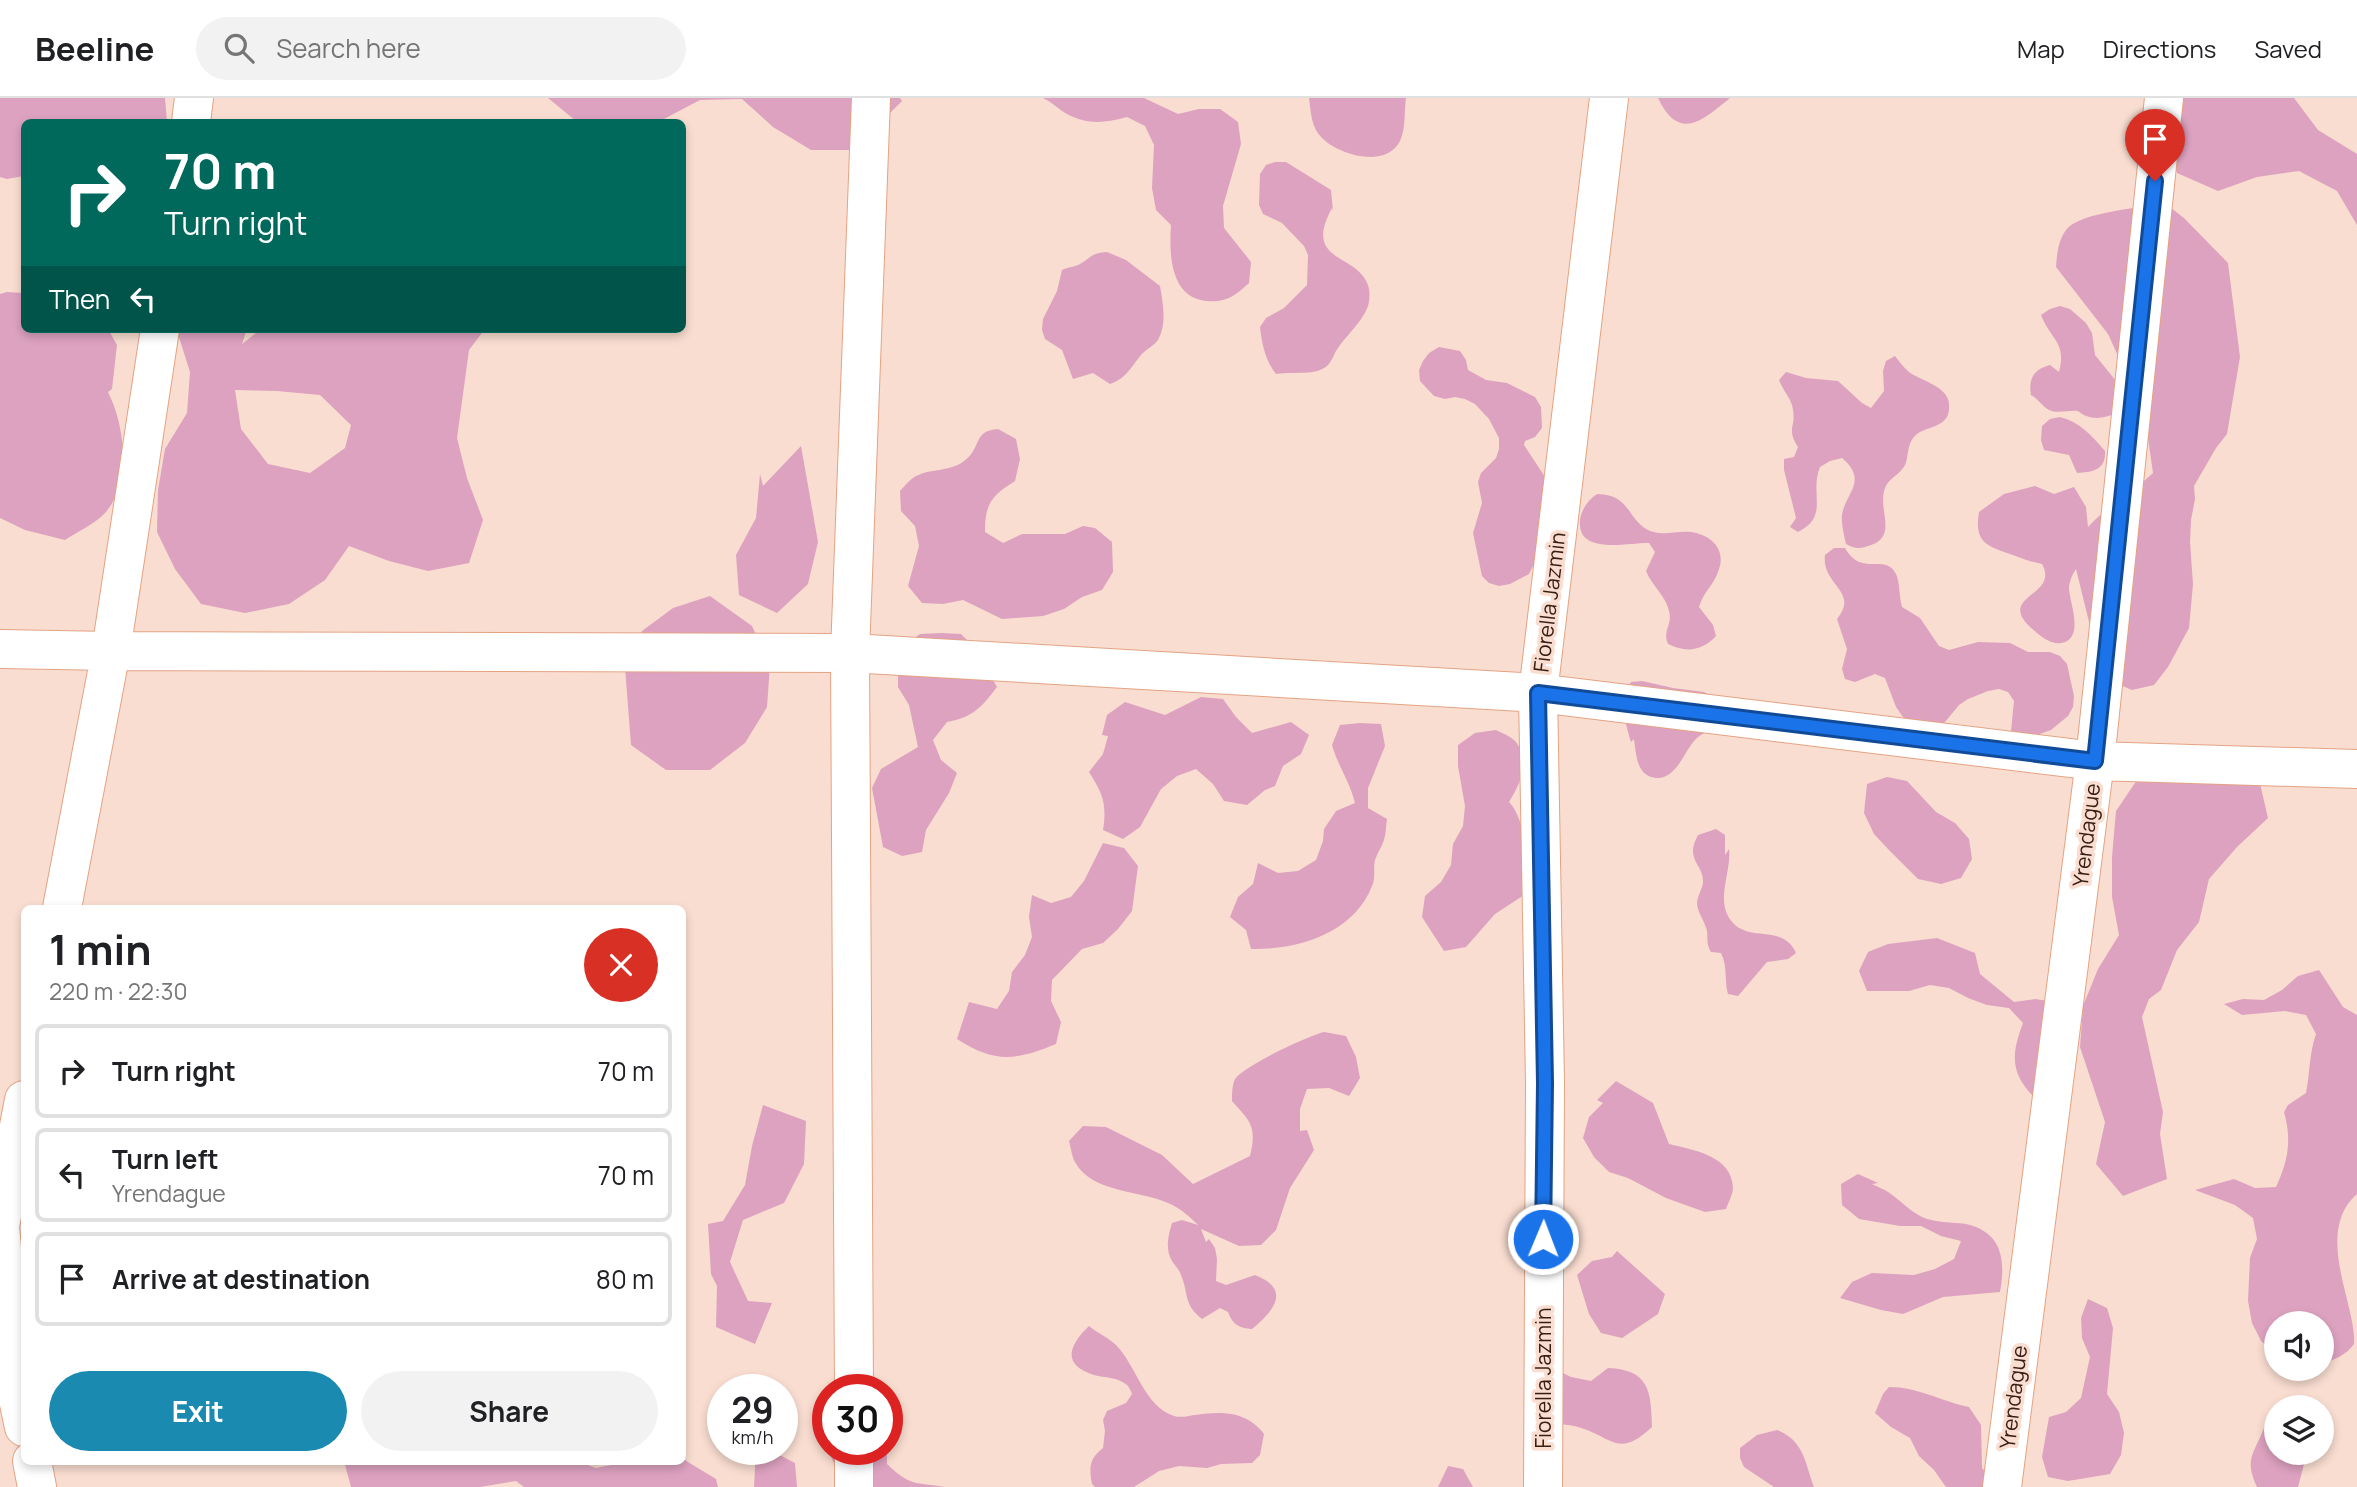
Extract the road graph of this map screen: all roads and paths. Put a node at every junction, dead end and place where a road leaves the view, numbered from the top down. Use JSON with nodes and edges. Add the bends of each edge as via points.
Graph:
{"nodes":[{"id":1,"x":194,"y":98,"type":"edge"},
{"id":2,"x":871,"y":98,"type":"edge"},
{"id":3,"x":1609,"y":98,"type":"edge"},
{"id":4,"x":2164,"y":98,"type":"edge"},
{"id":5,"x":191,"y":119,"type":"edge"},
{"id":6,"x":159,"y":333,"type":"edge"},
{"id":7,"x":0,"y":649,"type":"edge"},
{"id":8,"x":111,"y":652,"type":"junction"},
{"id":9,"x":850,"y":653,"type":"junction"},
{"id":10,"x":1538,"y":693,"type":"junction"},
{"id":11,"x":2095,"y":761,"type":"junction"},
{"id":12,"x":2357,"y":769,"type":"edge"},
{"id":13,"x":63,"y":905,"type":"edge"},
{"id":14,"x":21,"y":1116,"type":"edge"},
{"id":15,"x":0,"y":1226,"type":"edge"},
{"id":16,"x":854,"y":1374,"type":"edge"},
{"id":17,"x":21,"y":1413,"type":"edge"},
{"id":18,"x":33,"y":1465,"type":"edge"},
{"id":19,"x":854,"y":1465,"type":"edge"},
{"id":20,"x":37,"y":1487,"type":"edge"},
{"id":21,"x":854,"y":1487,"type":"edge"},
{"id":22,"x":1542,"y":1487,"type":"edge"},
{"id":23,"x":2002,"y":1487,"type":"edge"}],
"edges":[{"from":1,"to":5,"type":"street"},
{"from":2,"to":9,"type":"street"},
{"from":3,"to":10,"type":"street","name":"Fiorella Jazmin"},
{"from":4,"to":11,"type":"street","name":"Yrendague"},
{"from":6,"to":8,"type":"street"},
{"from":7,"to":8,"type":"street"},
{"from":8,"to":9,"type":"street"},
{"from":8,"to":13,"type":"street"},
{"from":9,"to":10,"type":"street"},
{"from":9,"to":16,"type":"street"},
{"from":10,"to":11,"type":"street"},
{"from":10,"to":22,"type":"street","name":"Fiorella Jazmin","via":[[1545,1083]]},
{"from":11,"to":12,"type":"street"},
{"from":11,"to":23,"type":"street","name":"Yrendague"},
{"from":14,"to":15,"type":"street"},
{"from":15,"to":17,"type":"street","via":[[13,1375]]},
{"from":18,"to":20,"type":"street"},
{"from":19,"to":21,"type":"street"}]}
